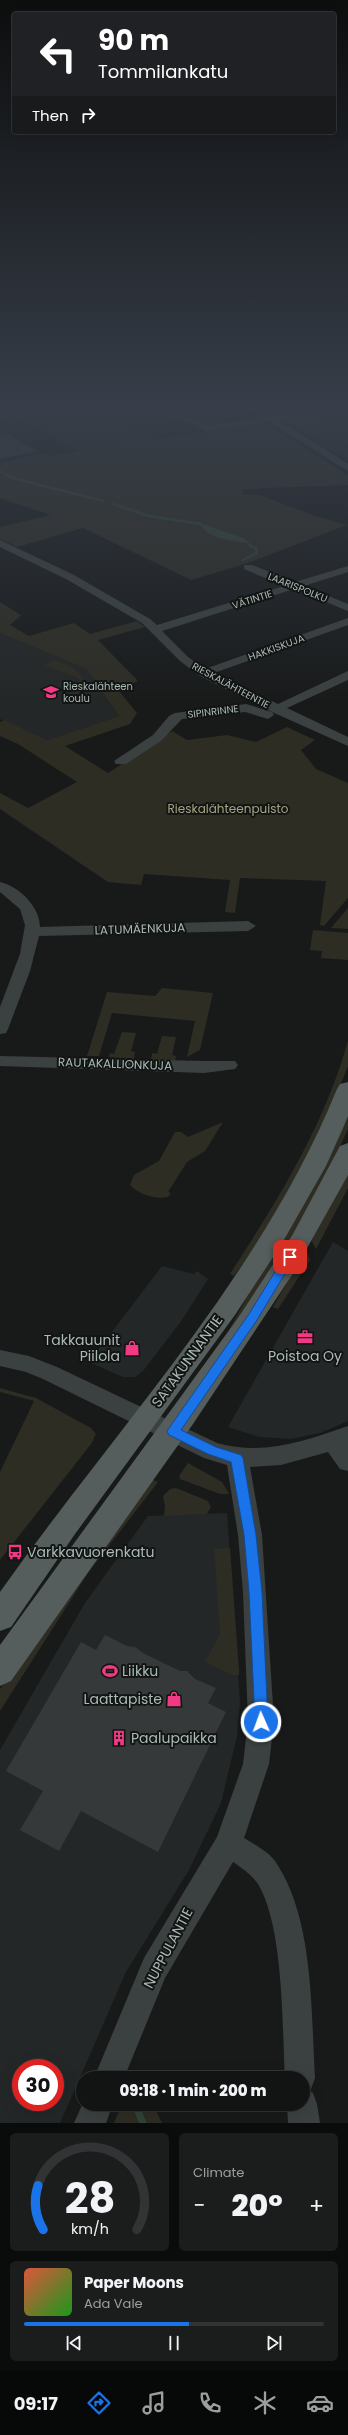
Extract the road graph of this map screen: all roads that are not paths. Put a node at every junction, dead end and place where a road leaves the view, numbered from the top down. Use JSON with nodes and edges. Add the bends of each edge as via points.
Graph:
{"nodes":[{"id":1,"x":0,"y":543,"type":"edge"},
{"id":2,"x":248,"y":567,"type":"dead end"},
{"id":3,"x":348,"y":569,"type":"edge"},
{"id":4,"x":293,"y":586,"type":"junction"},
{"id":5,"x":348,"y":608,"type":"edge"},
{"id":6,"x":348,"y":621,"type":"edge"},
{"id":7,"x":156,"y":629,"type":"junction"},
{"id":8,"x":204,"y":673,"type":"junction"},
{"id":9,"x":348,"y":675,"type":"edge"},
{"id":10,"x":276,"y":709,"type":"junction"},
{"id":11,"x":297,"y":719,"type":"junction"},
{"id":12,"x":348,"y":742,"type":"edge"},
{"id":13,"x":121,"y":761,"type":"dead end"},
{"id":14,"x":0,"y":886,"type":"edge"},
{"id":15,"x":248,"y":926,"type":"dead end"},
{"id":16,"x":33,"y":932,"type":"junction"},
{"id":17,"x":0,"y":1029,"type":"edge"},
{"id":18,"x":0,"y":1061,"type":"edge"},
{"id":19,"x":229,"y":1065,"type":"dead end"},
{"id":20,"x":348,"y":1089,"type":"edge"},
{"id":21,"x":348,"y":1151,"type":"edge"},
{"id":22,"x":0,"y":1358,"type":"edge"},
{"id":23,"x":145,"y":1418,"type":"junction"},
{"id":24,"x":173,"y":1431,"type":"junction"},
{"id":25,"x":341,"y":1439,"type":"edge"},
{"id":26,"x":237,"y":1458,"type":"junction"},
{"id":27,"x":348,"y":1462,"type":"edge"},
{"id":28,"x":0,"y":1617,"type":"edge"},
{"id":29,"x":0,"y":1671,"type":"edge"},
{"id":30,"x":228,"y":1844,"type":"junction"},
{"id":31,"x":111,"y":2071,"type":"edge"},
{"id":32,"x":299,"y":2071,"type":"edge"},
{"id":33,"x":95,"y":2111,"type":"edge"},
{"id":34,"x":303,"y":2111,"type":"edge"},
{"id":35,"x":90,"y":2123,"type":"edge"},
{"id":36,"x":304,"y":2123,"type":"edge"}],
"edges":[{"from":1,"to":7,"type":"street","name":"RIESKALÄHTEENTIE","via":[[99,593]]},
{"from":2,"to":4,"type":"street","name":"LAARISPOLKU"},
{"from":3,"to":4,"type":"street","name":"VÄTINTIE"},
{"from":4,"to":5,"type":"street","name":"LAARISPOLKU"},
{"from":4,"to":7,"type":"street","name":"VÄTINTIE"},
{"from":6,"to":8,"type":"street","name":"HAKKISKUJA"},
{"from":7,"to":8,"type":"street","name":"RIESKALÄHTEENTIE","via":[[184,659]]},
{"from":8,"to":10,"type":"street","name":"RIESKALÄHTEENTIE"},
{"from":9,"to":10,"type":"street"},
{"from":10,"to":11,"type":"street","name":"RIESKALÄHTEENTIE"},
{"from":11,"to":12,"type":"street","name":"RIESKALÄHTEENTIE"},
{"from":11,"to":13,"type":"street","name":"SIPINRINNE","via":[[277,719],[246,708],[179,716],[173,719],[157,738]]},
{"from":14,"to":16,"type":"street","via":[[26,907],[34,923]]},
{"from":15,"to":16,"type":"street","name":"LATUMÄENKUJA"},
{"from":16,"to":17,"type":"street"},
{"from":18,"to":19,"type":"street","name":"RAUTAKALLIONKUJA","via":[[204,1067]]},
{"from":20,"to":23,"type":"main road","name":"SATAKUNNANTIE","via":[[332,1129],[281,1225],[213,1327]]},
{"from":21,"to":24,"type":"main road","via":[[305,1232],[253,1317]]},
{"from":22,"to":23,"type":"street","via":[[29,1364]]},
{"from":23,"to":24,"type":"street"},
{"from":23,"to":28,"type":"main road","name":"SATAKUNNANTIE"},
{"from":24,"to":26,"type":"street","via":[[212,1451]]},
{"from":24,"to":29,"type":"main road"},
{"from":25,"to":26,"type":"street","via":[[294,1453]]},
{"from":25,"to":27,"type":"street"},
{"from":26,"to":30,"type":"street","name":"NUPPULANTIE","via":[[250,1535],[261,1722],[256,1764]]},
{"from":30,"to":31,"type":"street","name":"NUPPULANTIE","via":[[154,1968]]},
{"from":30,"to":32,"type":"street","via":[[266,1871],[278,1892],[286,1924]]},
{"from":33,"to":35,"type":"street"},
{"from":34,"to":36,"type":"street"}]}
